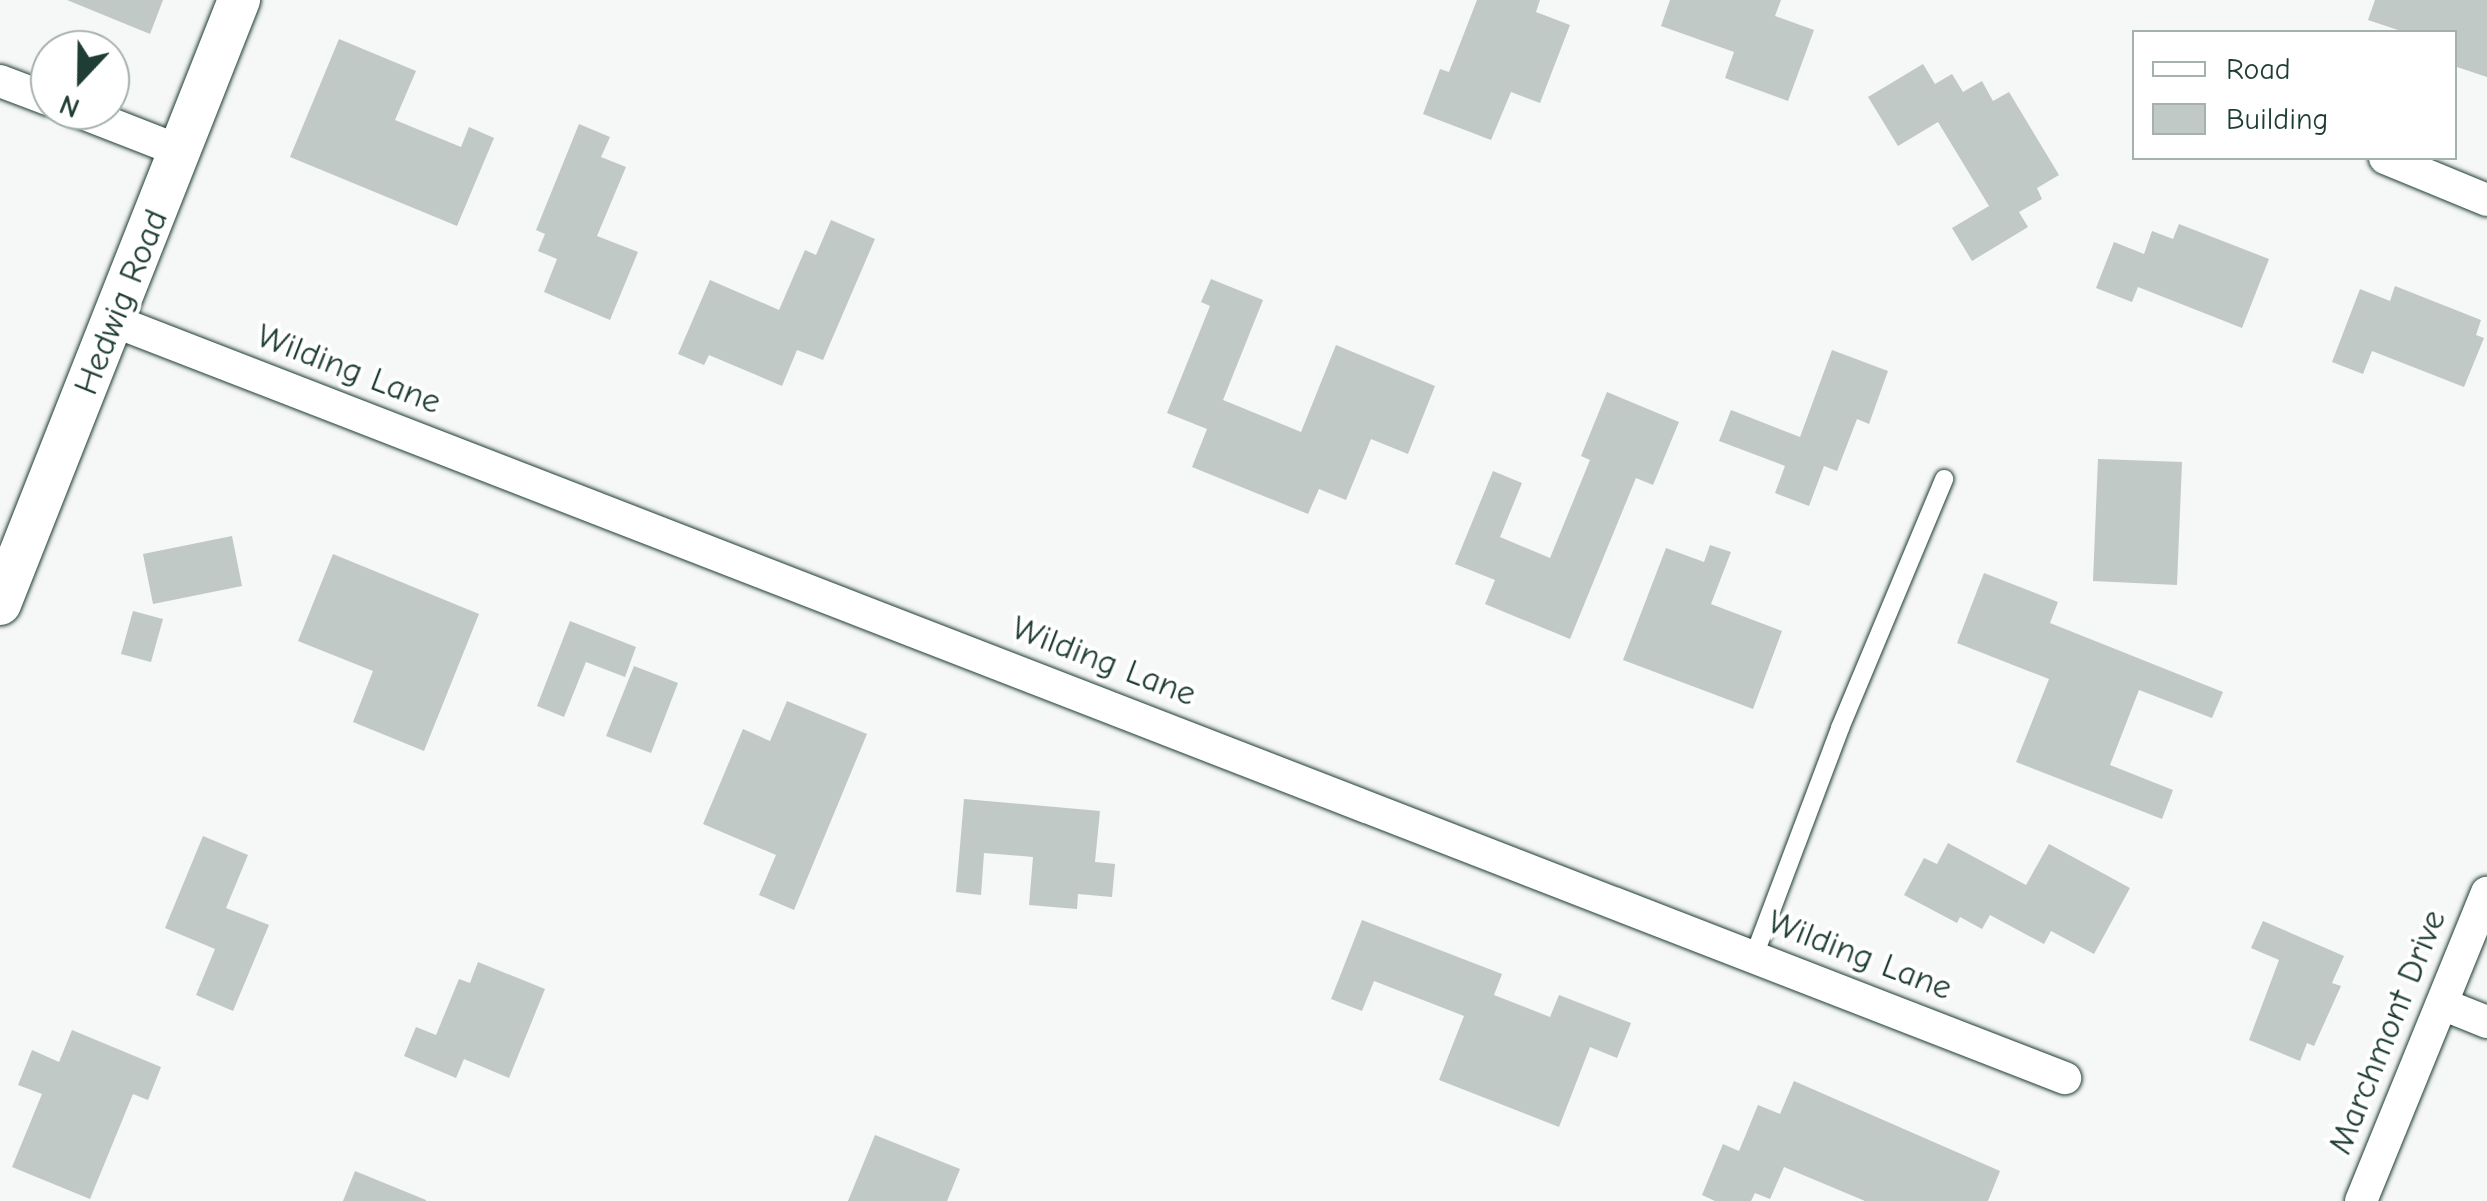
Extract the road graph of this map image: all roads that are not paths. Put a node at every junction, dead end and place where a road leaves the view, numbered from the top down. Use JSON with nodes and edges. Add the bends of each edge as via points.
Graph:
{"nodes":[{"id":1,"x":239,"y":0,"type":"edge"},
{"id":2,"x":0,"y":80,"type":"edge"},
{"id":3,"x":30,"y":92,"type":"edge"},
{"id":4,"x":125,"y":130,"type":"edge"},
{"id":5,"x":180,"y":152,"type":"junction"},
{"id":6,"x":2390,"y":160,"type":"edge"},
{"id":7,"x":2487,"y":200,"type":"edge"},
{"id":8,"x":114,"y":321,"type":"junction"},
{"id":9,"x":1944,"y":479,"type":"dead end"},
{"id":10,"x":3,"y":585,"type":"edge"},
{"id":11,"x":2487,"y":893,"type":"edge"},
{"id":12,"x":1754,"y":956,"type":"junction"},
{"id":13,"x":2442,"y":1004,"type":"junction"},
{"id":14,"x":2487,"y":1022,"type":"edge"},
{"id":15,"x":2065,"y":1078,"type":"dead end"},
{"id":16,"x":2361,"y":1201,"type":"edge"}],
"edges":[{"from":1,"to":5,"type":"street","name":"Hedwig Road"},
{"from":2,"to":3,"type":"street"},
{"from":4,"to":5,"type":"street"},
{"from":5,"to":8,"type":"street","name":"Hedwig Road"},
{"from":6,"to":7,"type":"street"},
{"from":8,"to":10,"type":"street","name":"Hedwig Road"},
{"from":8,"to":12,"type":"street","name":"Wilding Lane"},
{"from":9,"to":12,"type":"lane"},
{"from":11,"to":13,"type":"street","name":"Marchmont Drive"},
{"from":12,"to":15,"type":"street","name":"Wilding Lane"},
{"from":13,"to":14,"type":"street"},
{"from":13,"to":16,"type":"street","name":"Marchmont Drive"}]}
